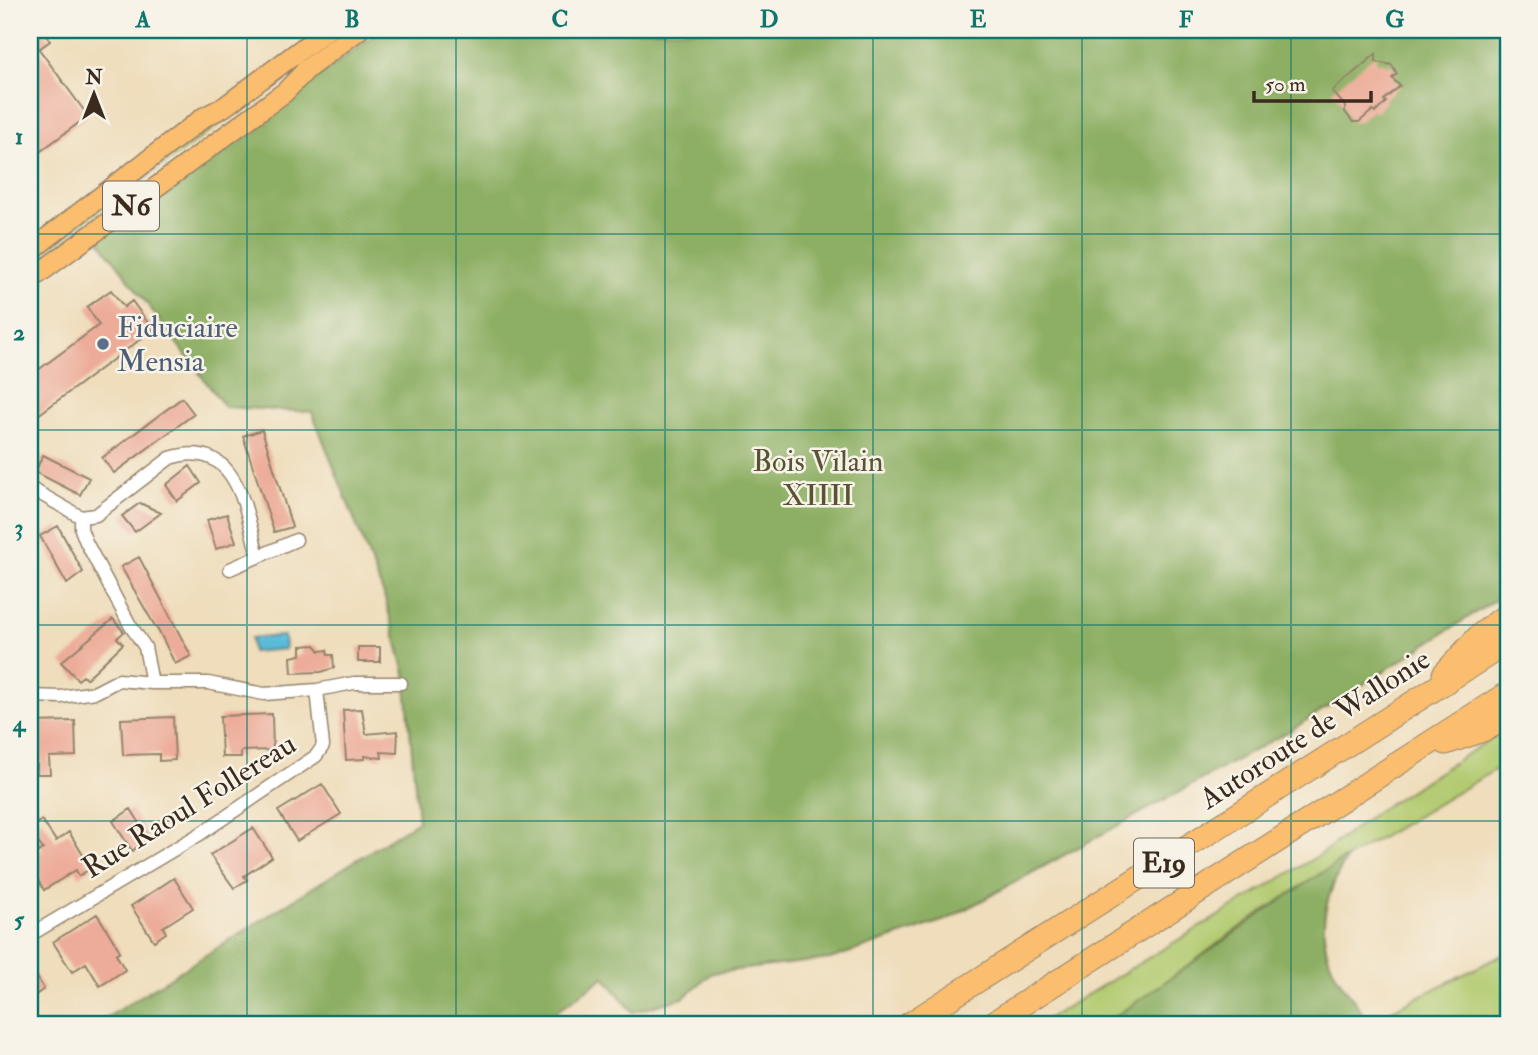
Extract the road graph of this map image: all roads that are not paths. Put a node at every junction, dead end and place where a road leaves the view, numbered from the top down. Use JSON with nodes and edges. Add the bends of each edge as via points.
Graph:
{"nodes":[{"id":1,"x":327,"y":30,"type":"edge"},
{"id":2,"x":359,"y":30,"type":"edge"},
{"id":3,"x":30,"y":251,"type":"edge"},
{"id":4,"x":30,"y":280,"type":"edge"},
{"id":5,"x":30,"y":488,"type":"edge"},
{"id":6,"x":81,"y":517,"type":"junction"},
{"id":7,"x":296,"y":540,"type":"dead end"},
{"id":8,"x":258,"y":555,"type":"junction"},
{"id":9,"x":230,"y":569,"type":"dead end"},
{"id":10,"x":1508,"y":614,"type":"edge"},
{"id":11,"x":1508,"y":642,"type":"edge"},
{"id":12,"x":152,"y":683,"type":"junction"},
{"id":13,"x":401,"y":683,"type":"dead end"},
{"id":14,"x":317,"y":690,"type":"junction"},
{"id":15,"x":1508,"y":693,"type":"edge"},
{"id":16,"x":30,"y":696,"type":"edge"},
{"id":17,"x":1420,"y":699,"type":"junction"},
{"id":18,"x":1508,"y":716,"type":"edge"},
{"id":19,"x":1409,"y":755,"type":"junction"},
{"id":20,"x":30,"y":935,"type":"edge"},
{"id":21,"x":908,"y":1025,"type":"edge"},
{"id":22,"x":990,"y":1025,"type":"edge"}],
"edges":[{"from":1,"to":3,"type":"main road","number":"N6","via":[[204,117]]},
{"from":2,"to":4,"type":"main road","number":"N6","via":[[307,69],[285,92]]},
{"from":5,"to":6,"type":"street"},
{"from":6,"to":8,"type":"street","via":[[96,515],[170,458],[198,454],[220,462],[232,473]]},
{"from":6,"to":12,"type":"street","via":[[86,542],[145,647]]},
{"from":7,"to":8,"type":"street"},
{"from":8,"to":9,"type":"street"},
{"from":10,"to":17,"type":"highway","via":[[1480,635]]},
{"from":11,"to":17,"type":"highway","name":"Autoroute de Wallonie","number":"E19"},
{"from":12,"to":14,"type":"street","via":[[208,683],[264,694]]},
{"from":12,"to":16,"type":"street","via":[[119,680],[96,692]]},
{"from":13,"to":14,"type":"street","via":[[355,683]]},
{"from":14,"to":20,"type":"street","name":"Rue Raoul Follereau","via":[[322,751],[200,834]]},
{"from":15,"to":19,"type":"highway","number":"E19"},
{"from":17,"to":21,"type":"highway","name":"Autoroute de Wallonie","number":"E19"},
{"from":18,"to":19,"type":"highway","via":[[1486,729]]},
{"from":19,"to":22,"type":"highway","number":"E19"}]}
